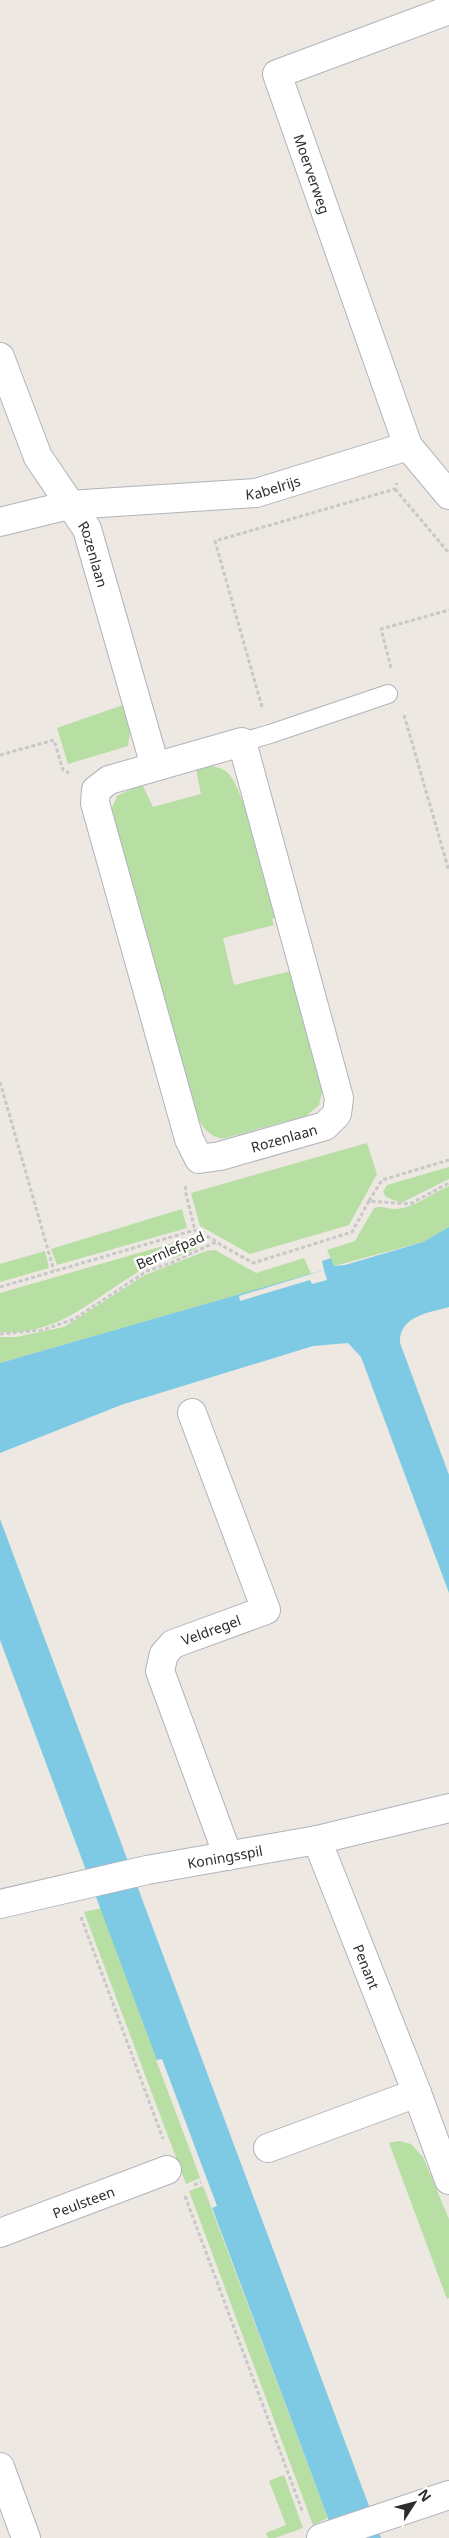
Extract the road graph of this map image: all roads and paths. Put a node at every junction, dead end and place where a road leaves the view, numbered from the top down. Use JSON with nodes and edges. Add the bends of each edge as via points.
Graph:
{"nodes":[{"id":1,"x":449,"y":10,"type":"edge"},
{"id":2,"x":0,"y":357,"type":"edge"},
{"id":3,"x":408,"y":446,"type":"junction"},
{"id":4,"x":395,"y":489,"type":"junction"},
{"id":5,"x":449,"y":495,"type":"edge"},
{"id":6,"x":69,"y":505,"type":"junction"},
{"id":7,"x":0,"y":522,"type":"edge"},
{"id":8,"x":449,"y":553,"type":"edge"},
{"id":9,"x":449,"y":610,"type":"edge"},
{"id":10,"x":393,"y":674,"type":"dead end"},
{"id":11,"x":388,"y":694,"type":"dead end"},
{"id":12,"x":402,"y":709,"type":"dead end"},
{"id":13,"x":270,"y":734,"type":"junction"},
{"id":14,"x":242,"y":742,"type":"junction"},
{"id":15,"x":0,"y":755,"type":"edge"},
{"id":16,"x":155,"y":766,"type":"junction"},
{"id":17,"x":96,"y":790,"type":"junction"},
{"id":18,"x":449,"y":871,"type":"edge"},
{"id":19,"x":0,"y":1082,"type":"edge"},
{"id":20,"x":199,"y":1159,"type":"junction"},
{"id":21,"x":449,"y":1160,"type":"edge"},
{"id":22,"x":449,"y":1183,"type":"edge"},
{"id":23,"x":370,"y":1201,"type":"junction"},
{"id":24,"x":195,"y":1230,"type":"junction"},
{"id":25,"x":216,"y":1242,"type":"junction"},
{"id":26,"x":54,"y":1271,"type":"junction"},
{"id":27,"x":0,"y":1287,"type":"edge"},
{"id":28,"x":0,"y":1334,"type":"edge"},
{"id":29,"x":192,"y":1413,"type":"dead end"},
{"id":30,"x":449,"y":1808,"type":"edge"},
{"id":31,"x":317,"y":1840,"type":"junction"},
{"id":32,"x":228,"y":1856,"type":"junction"},
{"id":33,"x":74,"y":1888,"type":"junction"},
{"id":34,"x":0,"y":1904,"type":"edge"},
{"id":35,"x":417,"y":2093,"type":"junction"},
{"id":36,"x":164,"y":2140,"type":"dead end"},
{"id":37,"x":268,"y":2148,"type":"dead end"},
{"id":38,"x":175,"y":2180,"type":"joint"},
{"id":39,"x":449,"y":2180,"type":"edge"},
{"id":40,"x":0,"y":2233,"type":"edge"},
{"id":41,"x":0,"y":2467,"type":"edge"},
{"id":42,"x":449,"y":2495,"type":"edge"},
{"id":43,"x":313,"y":2529,"type":"edge"},
{"id":44,"x":26,"y":2538,"type":"edge"}],
"edges":[{"from":1,"to":3,"type":"street","name":"Moerverweg","via":[[277,74]]},
{"from":2,"to":6,"type":"street","name":"Rozenlaan","via":[[38,457]]},
{"from":3,"to":4,"type":"path"},
{"from":3,"to":5,"type":"street"},
{"from":3,"to":6,"type":"street","name":"Kabelrijs","via":[[256,493]]},
{"from":4,"to":8,"type":"path"},
{"from":4,"to":13,"type":"path","via":[[215,541]]},
{"from":6,"to":7,"type":"street","name":"Kabelrijs"},
{"from":6,"to":16,"type":"street","name":"Rozenlaan","via":[[87,529]]},
{"from":9,"to":10,"type":"path","via":[[381,629]]},
{"from":11,"to":13,"type":"lane"},
{"from":12,"to":18,"type":"path"},
{"from":13,"to":14,"type":"lane"},
{"from":14,"to":16,"type":"street"},
{"from":14,"to":20,"type":"street","name":"Rozenlaan","via":[[339,1098],[337,1114],[325,1126]]},
{"from":15,"to":17,"type":"path","via":[[54,740],[63,770]]},
{"from":16,"to":17,"type":"street","via":[[109,780]]},
{"from":17,"to":20,"type":"street","via":[[95,803],[189,1139]]},
{"from":19,"to":26,"type":"path"},
{"from":20,"to":24,"type":"path","via":[[185,1190]]},
{"from":21,"to":23,"type":"path","name":"Bernlefpad","via":[[382,1180]]},
{"from":22,"to":23,"type":"path","via":[[410,1204]]},
{"from":23,"to":25,"type":"path","name":"Bernlefpad","via":[[352,1232],[253,1263]]},
{"from":24,"to":25,"type":"path"},
{"from":24,"to":26,"type":"path","name":"Bernlefpad"},
{"from":25,"to":28,"type":"path","name":"Bernlefpad","via":[[147,1271],[74,1319],[43,1330]]},
{"from":26,"to":27,"type":"path","name":"Bernlefpad"},
{"from":29,"to":32,"type":"street","name":"Veldregel","via":[[266,1610],[173,1644],[164,1654],[160,1671]]},
{"from":30,"to":31,"type":"street","name":"Koningsspil"},
{"from":31,"to":32,"type":"street","name":"Koningsspil"},
{"from":31,"to":35,"type":"street","name":"Penant"},
{"from":32,"to":33,"type":"street","name":"Koningsspil","via":[[148,1870]]},
{"from":33,"to":34,"type":"street","name":"Koningsspil"},
{"from":33,"to":36,"type":"path"},
{"from":35,"to":37,"type":"street"},
{"from":35,"to":39,"type":"street","name":"Penant"},
{"from":38,"to":40,"type":"street","name":"Peulsteen"},
{"from":38,"to":43,"type":"path"},
{"from":41,"to":44,"type":"street"},
{"from":42,"to":43,"type":"street","via":[[384,2516]]}]}
